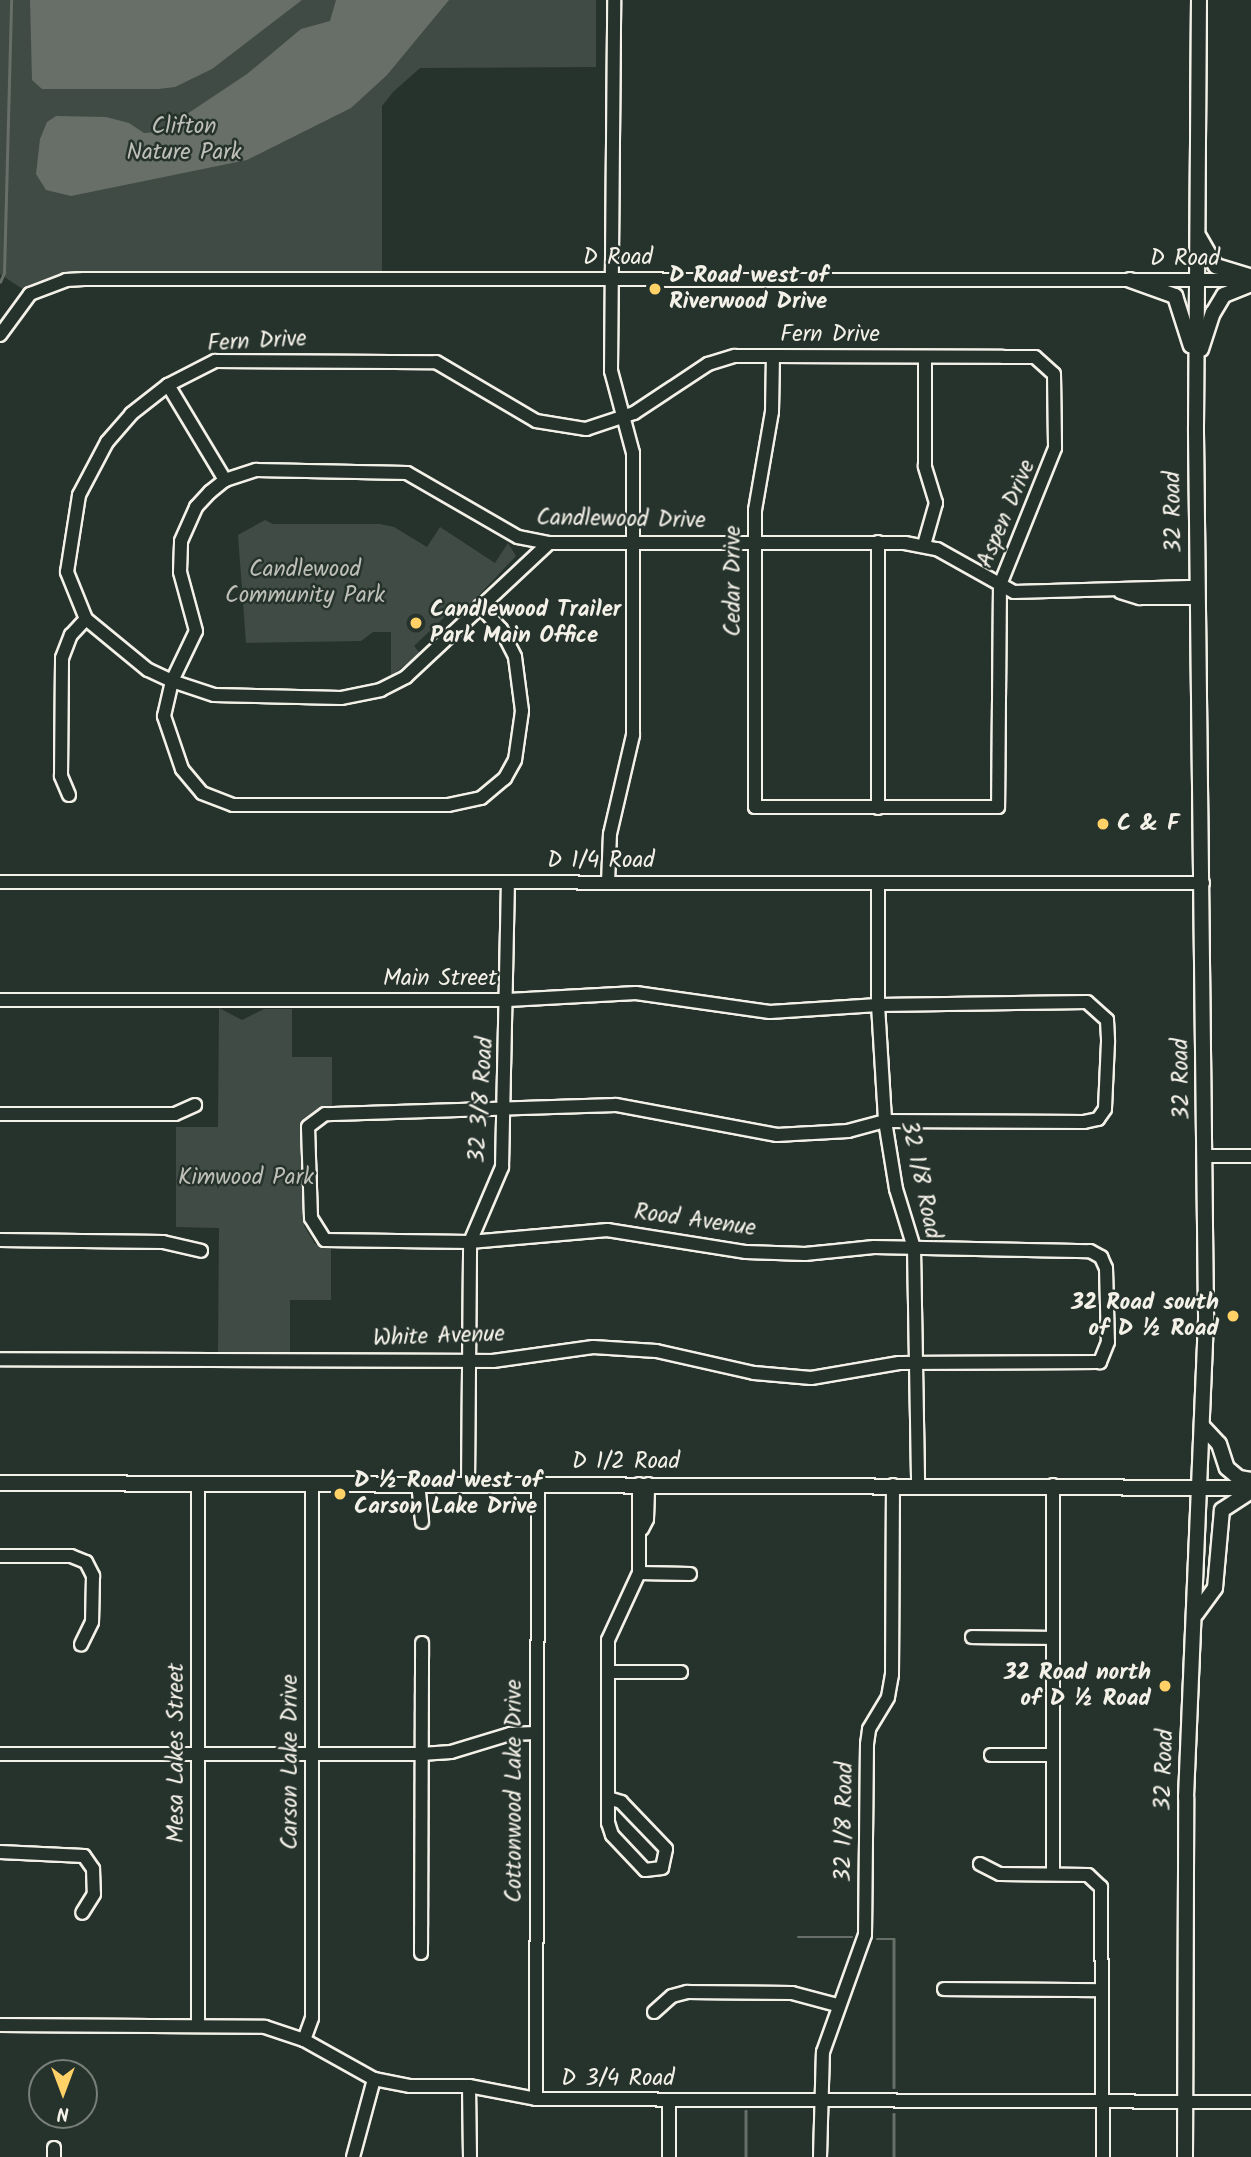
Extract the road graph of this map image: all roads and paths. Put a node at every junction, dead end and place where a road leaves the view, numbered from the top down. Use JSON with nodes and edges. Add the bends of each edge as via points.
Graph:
{"nodes":[{"id":1,"x":614,"y":0,"type":"edge"},
{"id":2,"x":1199,"y":0,"type":"edge"},
{"id":3,"x":1196,"y":220,"type":"junction"},
{"id":4,"x":611,"y":278,"type":"junction"},
{"id":5,"x":1130,"y":280,"type":"junction"},
{"id":6,"x":1196,"y":280,"type":"junction"},
{"id":7,"x":1251,"y":280,"type":"edge"},
{"id":8,"x":0,"y":335,"type":"edge"},
{"id":9,"x":774,"y":356,"type":"junction"},
{"id":10,"x":925,"y":357,"type":"junction"},
{"id":11,"x":1048,"y":364,"type":"joint"},
{"id":12,"x":1196,"y":364,"type":"junction"},
{"id":13,"x":168,"y":385,"type":"junction"},
{"id":14,"x":622,"y":418,"type":"junction"},
{"id":15,"x":225,"y":480,"type":"junction"},
{"id":16,"x":878,"y":542,"type":"junction"},
{"id":17,"x":549,"y":543,"type":"junction"},
{"id":18,"x":633,"y":543,"type":"junction"},
{"id":19,"x":754,"y":543,"type":"junction"},
{"id":20,"x":923,"y":545,"type":"junction"},
{"id":21,"x":1000,"y":585,"type":"junction"},
{"id":22,"x":1198,"y":593,"type":"junction"},
{"id":23,"x":480,"y":606,"type":"junction"},
{"id":24,"x":86,"y":619,"type":"junction"},
{"id":25,"x":172,"y":681,"type":"junction"},
{"id":26,"x":69,"y":794,"type":"dead end"},
{"id":27,"x":878,"y":808,"type":"junction"},
{"id":28,"x":0,"y":882,"type":"edge"},
{"id":29,"x":508,"y":882,"type":"junction"},
{"id":30,"x":608,"y":883,"type":"junction"},
{"id":31,"x":878,"y":883,"type":"junction"},
{"id":32,"x":1203,"y":883,"type":"junction"},
{"id":33,"x":0,"y":1000,"type":"edge"},
{"id":34,"x":508,"y":1000,"type":"junction"},
{"id":35,"x":878,"y":1004,"type":"junction"},
{"id":36,"x":195,"y":1105,"type":"dead end"},
{"id":37,"x":505,"y":1111,"type":"junction"},
{"id":38,"x":0,"y":1115,"type":"edge"},
{"id":39,"x":886,"y":1121,"type":"junction"},
{"id":40,"x":1206,"y":1156,"type":"junction"},
{"id":41,"x":1251,"y":1156,"type":"edge"},
{"id":42,"x":0,"y":1240,"type":"edge"},
{"id":43,"x":470,"y":1242,"type":"junction"},
{"id":44,"x":914,"y":1248,"type":"junction"},
{"id":45,"x":201,"y":1251,"type":"dead end"},
{"id":46,"x":0,"y":1359,"type":"edge"},
{"id":47,"x":469,"y":1360,"type":"junction"},
{"id":48,"x":1100,"y":1362,"type":"joint"},
{"id":49,"x":918,"y":1363,"type":"junction"},
{"id":50,"x":1203,"y":1427,"type":"junction"},
{"id":51,"x":1251,"y":1480,"type":"edge"},
{"id":52,"x":0,"y":1483,"type":"edge"},
{"id":53,"x":198,"y":1483,"type":"junction"},
{"id":54,"x":312,"y":1483,"type":"junction"},
{"id":55,"x":418,"y":1483,"type":"junction"},
{"id":56,"x":468,"y":1484,"type":"junction"},
{"id":57,"x":538,"y":1484,"type":"junction"},
{"id":58,"x":643,"y":1484,"type":"junction"},
{"id":59,"x":893,"y":1485,"type":"junction"},
{"id":60,"x":918,"y":1485,"type":"junction"},
{"id":61,"x":1053,"y":1485,"type":"junction"},
{"id":62,"x":1201,"y":1487,"type":"junction"},
{"id":63,"x":1251,"y":1489,"type":"edge"},
{"id":64,"x":422,"y":1522,"type":"dead end"},
{"id":65,"x":0,"y":1556,"type":"edge"},
{"id":66,"x":639,"y":1573,"type":"junction"},
{"id":67,"x":690,"y":1574,"type":"dead end"},
{"id":68,"x":1195,"y":1615,"type":"junction"},
{"id":69,"x":972,"y":1637,"type":"dead end"},
{"id":70,"x":1053,"y":1638,"type":"junction"},
{"id":71,"x":422,"y":1643,"type":"dead end"},
{"id":72,"x":80,"y":1645,"type":"dead end"},
{"id":73,"x":608,"y":1672,"type":"junction"},
{"id":74,"x":681,"y":1672,"type":"dead end"},
{"id":75,"x":536,"y":1732,"type":"junction"},
{"id":76,"x":0,"y":1754,"type":"edge"},
{"id":77,"x":198,"y":1754,"type":"junction"},
{"id":78,"x":312,"y":1754,"type":"junction"},
{"id":79,"x":421,"y":1754,"type":"junction"},
{"id":80,"x":991,"y":1755,"type":"dead end"},
{"id":81,"x":1053,"y":1755,"type":"junction"},
{"id":82,"x":608,"y":1798,"type":"junction"},
{"id":83,"x":0,"y":1852,"type":"edge"},
{"id":84,"x":981,"y":1864,"type":"dead end"},
{"id":85,"x":1053,"y":1874,"type":"junction"},
{"id":86,"x":82,"y":1913,"type":"dead end"},
{"id":87,"x":421,"y":1953,"type":"dead end"},
{"id":88,"x":944,"y":1989,"type":"dead end"},
{"id":89,"x":1102,"y":1990,"type":"junction"},
{"id":90,"x":837,"y":2005,"type":"junction"},
{"id":91,"x":654,"y":2012,"type":"dead end"},
{"id":92,"x":198,"y":2024,"type":"junction"},
{"id":93,"x":0,"y":2025,"type":"edge"},
{"id":94,"x":304,"y":2040,"type":"junction"},
{"id":95,"x":374,"y":2079,"type":"junction"},
{"id":96,"x":469,"y":2087,"type":"junction"},
{"id":97,"x":536,"y":2099,"type":"junction"},
{"id":98,"x":669,"y":2100,"type":"junction"},
{"id":99,"x":820,"y":2100,"type":"junction"},
{"id":100,"x":1103,"y":2100,"type":"junction"},
{"id":101,"x":1184,"y":2100,"type":"junction"},
{"id":102,"x":1251,"y":2102,"type":"edge"},
{"id":103,"x":353,"y":2157,"type":"edge"},
{"id":104,"x":470,"y":2157,"type":"edge"},
{"id":105,"x":669,"y":2157,"type":"edge"},
{"id":106,"x":820,"y":2157,"type":"edge"},
{"id":107,"x":1103,"y":2157,"type":"edge"},
{"id":108,"x":1185,"y":2157,"type":"edge"}],
"edges":[{"from":1,"to":4,"type":"street"},
{"from":2,"to":3,"type":"main road","name":"32 Road"},
{"from":3,"to":6,"type":"main road","name":"32 Road"},
{"from":3,"to":7,"type":"main road","via":[[1210,261]]},
{"from":4,"to":5,"type":"street","name":"D Road"},
{"from":4,"to":8,"type":"street","name":"D Road","via":[[84,279],[56,283],[30,294]]},
{"from":4,"to":14,"type":"street","via":[[611,371]]},
{"from":5,"to":6,"type":"street","name":"D Road"},
{"from":5,"to":12,"type":"main road","via":[[1175,296]]},
{"from":6,"to":7,"type":"street","name":"D Road"},
{"from":6,"to":12,"type":"main road","name":"32 Road"},
{"from":7,"to":12,"type":"main road","via":[[1215,307]]},
{"from":9,"to":10,"type":"street","name":"Fern Drive"},
{"from":9,"to":14,"type":"street","name":"Fern Drive","via":[[717,360]]},
{"from":9,"to":19,"type":"street","name":"Cedar Drive","via":[[772,411],[758,469]]},
{"from":10,"to":11,"type":"street","name":"Fern Drive","via":[[1031,357]]},
{"from":10,"to":20,"type":"street","via":[[925,466],[936,503]]},
{"from":11,"to":21,"type":"street","name":"Aspen Drive","via":[[1056,380],[1053,459]]},
{"from":12,"to":22,"type":"main road","name":"32 Road"},
{"from":13,"to":14,"type":"street","name":"Fern Drive","via":[[215,361],[414,359],[453,369],[551,427],[586,429]]},
{"from":13,"to":15,"type":"street"},
{"from":13,"to":24,"type":"street","name":"Fern Drive","via":[[117,429],[79,495],[67,572]]},
{"from":14,"to":18,"type":"street","via":[[633,453]]},
{"from":15,"to":17,"type":"street","name":"Candlewood Drive","via":[[270,469],[397,471],[425,480],[518,537]]},
{"from":15,"to":25,"type":"street","via":[[196,508],[181,541],[180,572],[196,622],[190,650]]},
{"from":16,"to":19,"type":"street","name":"Candlewood Drive"},
{"from":16,"to":20,"type":"street","name":"Candlewood Drive"},
{"from":16,"to":27,"type":"street"},
{"from":17,"to":18,"type":"street","name":"Candlewood Drive"},
{"from":17,"to":23,"type":"street","name":"Fern Drive"},
{"from":18,"to":19,"type":"street","name":"Candlewood Drive"},
{"from":18,"to":30,"type":"street","via":[[633,736],[610,834]]},
{"from":19,"to":27,"type":"street","name":"Cedar Drive","via":[[755,807]]},
{"from":20,"to":21,"type":"street","name":"Candlewood Drive"},
{"from":21,"to":22,"type":"street","name":"Candlewood Drive","via":[[1031,594],[1120,592],[1140,598]]},
{"from":21,"to":27,"type":"street","name":"Aspen Drive","via":[[998,807]]},
{"from":22,"to":32,"type":"main road","name":"32 Road"},
{"from":23,"to":25,"type":"street","name":"Fern Drive","via":[[406,677],[369,694],[241,698]]},
{"from":23,"to":25,"type":"street","via":[[501,629],[515,657],[521,688],[521,740],[505,778],[490,792],[463,803],[242,806],[211,798],[187,778],[165,727],[164,706]]},
{"from":24,"to":25,"type":"street","name":"Fern Drive","via":[[148,670]]},
{"from":24,"to":26,"type":"street","via":[[71,635],[62,658],[61,776]]},
{"from":28,"to":29,"type":"street","name":"D 1/4 Road"},
{"from":29,"to":30,"type":"street","name":"D 1/4 Road"},
{"from":29,"to":34,"type":"street","name":"32 3/8 Road"},
{"from":30,"to":31,"type":"street","name":"D 1/4 Road"},
{"from":31,"to":32,"type":"street","name":"D 1/4 Road"},
{"from":31,"to":35,"type":"street","name":"32 1/8 Road"},
{"from":32,"to":40,"type":"main road","name":"32 Road"},
{"from":33,"to":34,"type":"street","name":"Main Street"},
{"from":34,"to":35,"type":"street","name":"Main Street","via":[[636,993],[770,1012]]},
{"from":34,"to":37,"type":"street","name":"32 3/8 Road"},
{"from":35,"to":39,"type":"street","name":"32 1/8 Road"},
{"from":35,"to":39,"type":"street","name":"Main Street","via":[[1087,1002],[1107,1020],[1107,1096],[1098,1118]]},
{"from":36,"to":38,"type":"street","via":[[175,1114]]},
{"from":37,"to":39,"type":"street","via":[[616,1105],[777,1135],[848,1131]]},
{"from":37,"to":43,"type":"street","name":"32 3/8 Road","via":[[502,1167]]},
{"from":37,"to":43,"type":"street","name":"Rood Avenue","via":[[325,1114],[309,1128],[311,1218],[325,1240]]},
{"from":39,"to":44,"type":"street","name":"32 1/8 Road","via":[[896,1189]]},
{"from":40,"to":41,"type":"street"},
{"from":40,"to":50,"type":"main road","name":"32 Road"},
{"from":42,"to":45,"type":"street","via":[[163,1242]]},
{"from":43,"to":44,"type":"street","name":"Rood Avenue","via":[[607,1230],[746,1252]]},
{"from":43,"to":47,"type":"street","name":"32 3/8 Road"},
{"from":44,"to":48,"type":"street","name":"Rood Avenue","via":[[1090,1251],[1101,1256],[1108,1342]]},
{"from":44,"to":49,"type":"street","name":"32 1/8 Road"},
{"from":46,"to":47,"type":"street","name":"White Avenue"},
{"from":47,"to":49,"type":"street","name":"White Avenue","via":[[493,1361],[547,1350],[628,1348],[754,1373],[810,1378]]},
{"from":47,"to":56,"type":"street","name":"32 3/8 Road"},
{"from":48,"to":49,"type":"street","name":"White Avenue"},
{"from":49,"to":60,"type":"street","name":"32 1/8 Road"},
{"from":50,"to":51,"type":"main road","via":[[1219,1444],[1227,1468],[1239,1478]]},
{"from":50,"to":62,"type":"main road","name":"32 Road"},
{"from":52,"to":53,"type":"main road","name":"D 1/2 Road"},
{"from":53,"to":54,"type":"main road","name":"D 1/2 Road"},
{"from":53,"to":77,"type":"street","name":"Mesa Lakes Street"},
{"from":54,"to":55,"type":"main road","name":"D 1/2 Road"},
{"from":54,"to":78,"type":"street","name":"Carson Lake Drive"},
{"from":55,"to":56,"type":"main road","name":"D 1/2 Road"},
{"from":55,"to":64,"type":"street"},
{"from":56,"to":57,"type":"main road","name":"D 1/2 Road"},
{"from":57,"to":58,"type":"main road","name":"D 1/2 Road"},
{"from":57,"to":75,"type":"street","name":"Cottonwood Lake Drive"},
{"from":58,"to":59,"type":"main road","name":"D 1/2 Road"},
{"from":58,"to":66,"type":"street","via":[[647,1519]]},
{"from":59,"to":60,"type":"main road","name":"D 1/2 Road"},
{"from":59,"to":90,"type":"street","name":"32 1/8 Road","via":[[892,1675],[888,1697],[869,1729],[867,1744],[865,1935],[863,1951]]},
{"from":60,"to":61,"type":"main road","name":"D 1/2 Road"},
{"from":61,"to":62,"type":"main road","name":"D 1/2 Road"},
{"from":61,"to":70,"type":"street"},
{"from":62,"to":63,"type":"main road","name":"D 1/2 Road"},
{"from":62,"to":68,"type":"main road","name":"32 Road"},
{"from":63,"to":68,"type":"main road","via":[[1222,1510],[1215,1588]]},
{"from":65,"to":72,"type":"street","via":[[71,1556],[86,1562],[93,1576],[92,1622]]},
{"from":66,"to":67,"type":"street"},
{"from":66,"to":73,"type":"street","via":[[611,1626]]},
{"from":68,"to":101,"type":"main road","name":"32 Road","via":[[1184,1877]]},
{"from":69,"to":70,"type":"street"},
{"from":70,"to":81,"type":"street"},
{"from":71,"to":79,"type":"street"},
{"from":73,"to":74,"type":"street"},
{"from":73,"to":82,"type":"street"},
{"from":75,"to":79,"type":"street","via":[[510,1734],[451,1752]]},
{"from":75,"to":97,"type":"street","name":"Cottonwood Lake Drive"},
{"from":76,"to":77,"type":"street"},
{"from":77,"to":78,"type":"street"},
{"from":77,"to":92,"type":"street","name":"Mesa Lakes Street"},
{"from":78,"to":79,"type":"street"},
{"from":78,"to":94,"type":"street","name":"Carson Lake Drive","via":[[312,2018]]},
{"from":79,"to":87,"type":"street"},
{"from":80,"to":81,"type":"street"},
{"from":81,"to":85,"type":"street"},
{"from":82,"to":82,"type":"street","via":[[612,1835],[645,1870],[662,1868],[666,1849],[621,1802]]},
{"from":83,"to":86,"type":"street","via":[[84,1856],[93,1869],[93,1894]]},
{"from":84,"to":85,"type":"street","via":[[1000,1874]]},
{"from":85,"to":89,"type":"street","via":[[1088,1875],[1101,1887]]},
{"from":88,"to":89,"type":"street"},
{"from":89,"to":100,"type":"street"},
{"from":90,"to":91,"type":"street","via":[[792,1993],[687,1992],[671,1996]]},
{"from":90,"to":99,"type":"street","name":"32 1/8 Road","via":[[823,2052]]},
{"from":92,"to":93,"type":"street","name":"D 3/4 Road"},
{"from":92,"to":94,"type":"street","name":"D 3/4 Road","via":[[265,2027]]},
{"from":94,"to":95,"type":"street","name":"D 3/4 Road"},
{"from":95,"to":96,"type":"street","name":"D 3/4 Road","via":[[410,2086]]},
{"from":95,"to":103,"type":"street"},
{"from":96,"to":97,"type":"street","name":"D 3/4 Road"},
{"from":96,"to":104,"type":"street"},
{"from":97,"to":98,"type":"street","name":"D 3/4 Road"},
{"from":98,"to":99,"type":"street","name":"D 3/4 Road"},
{"from":98,"to":105,"type":"street"},
{"from":99,"to":100,"type":"street","name":"D 3/4 Road"},
{"from":99,"to":106,"type":"street","name":"32 1/8 Road"},
{"from":100,"to":101,"type":"street","name":"D 3/4 Road"},
{"from":100,"to":107,"type":"street"},
{"from":101,"to":102,"type":"street","name":"D 3/4 Road"},
{"from":101,"to":108,"type":"main road","name":"32 Road"}]}
